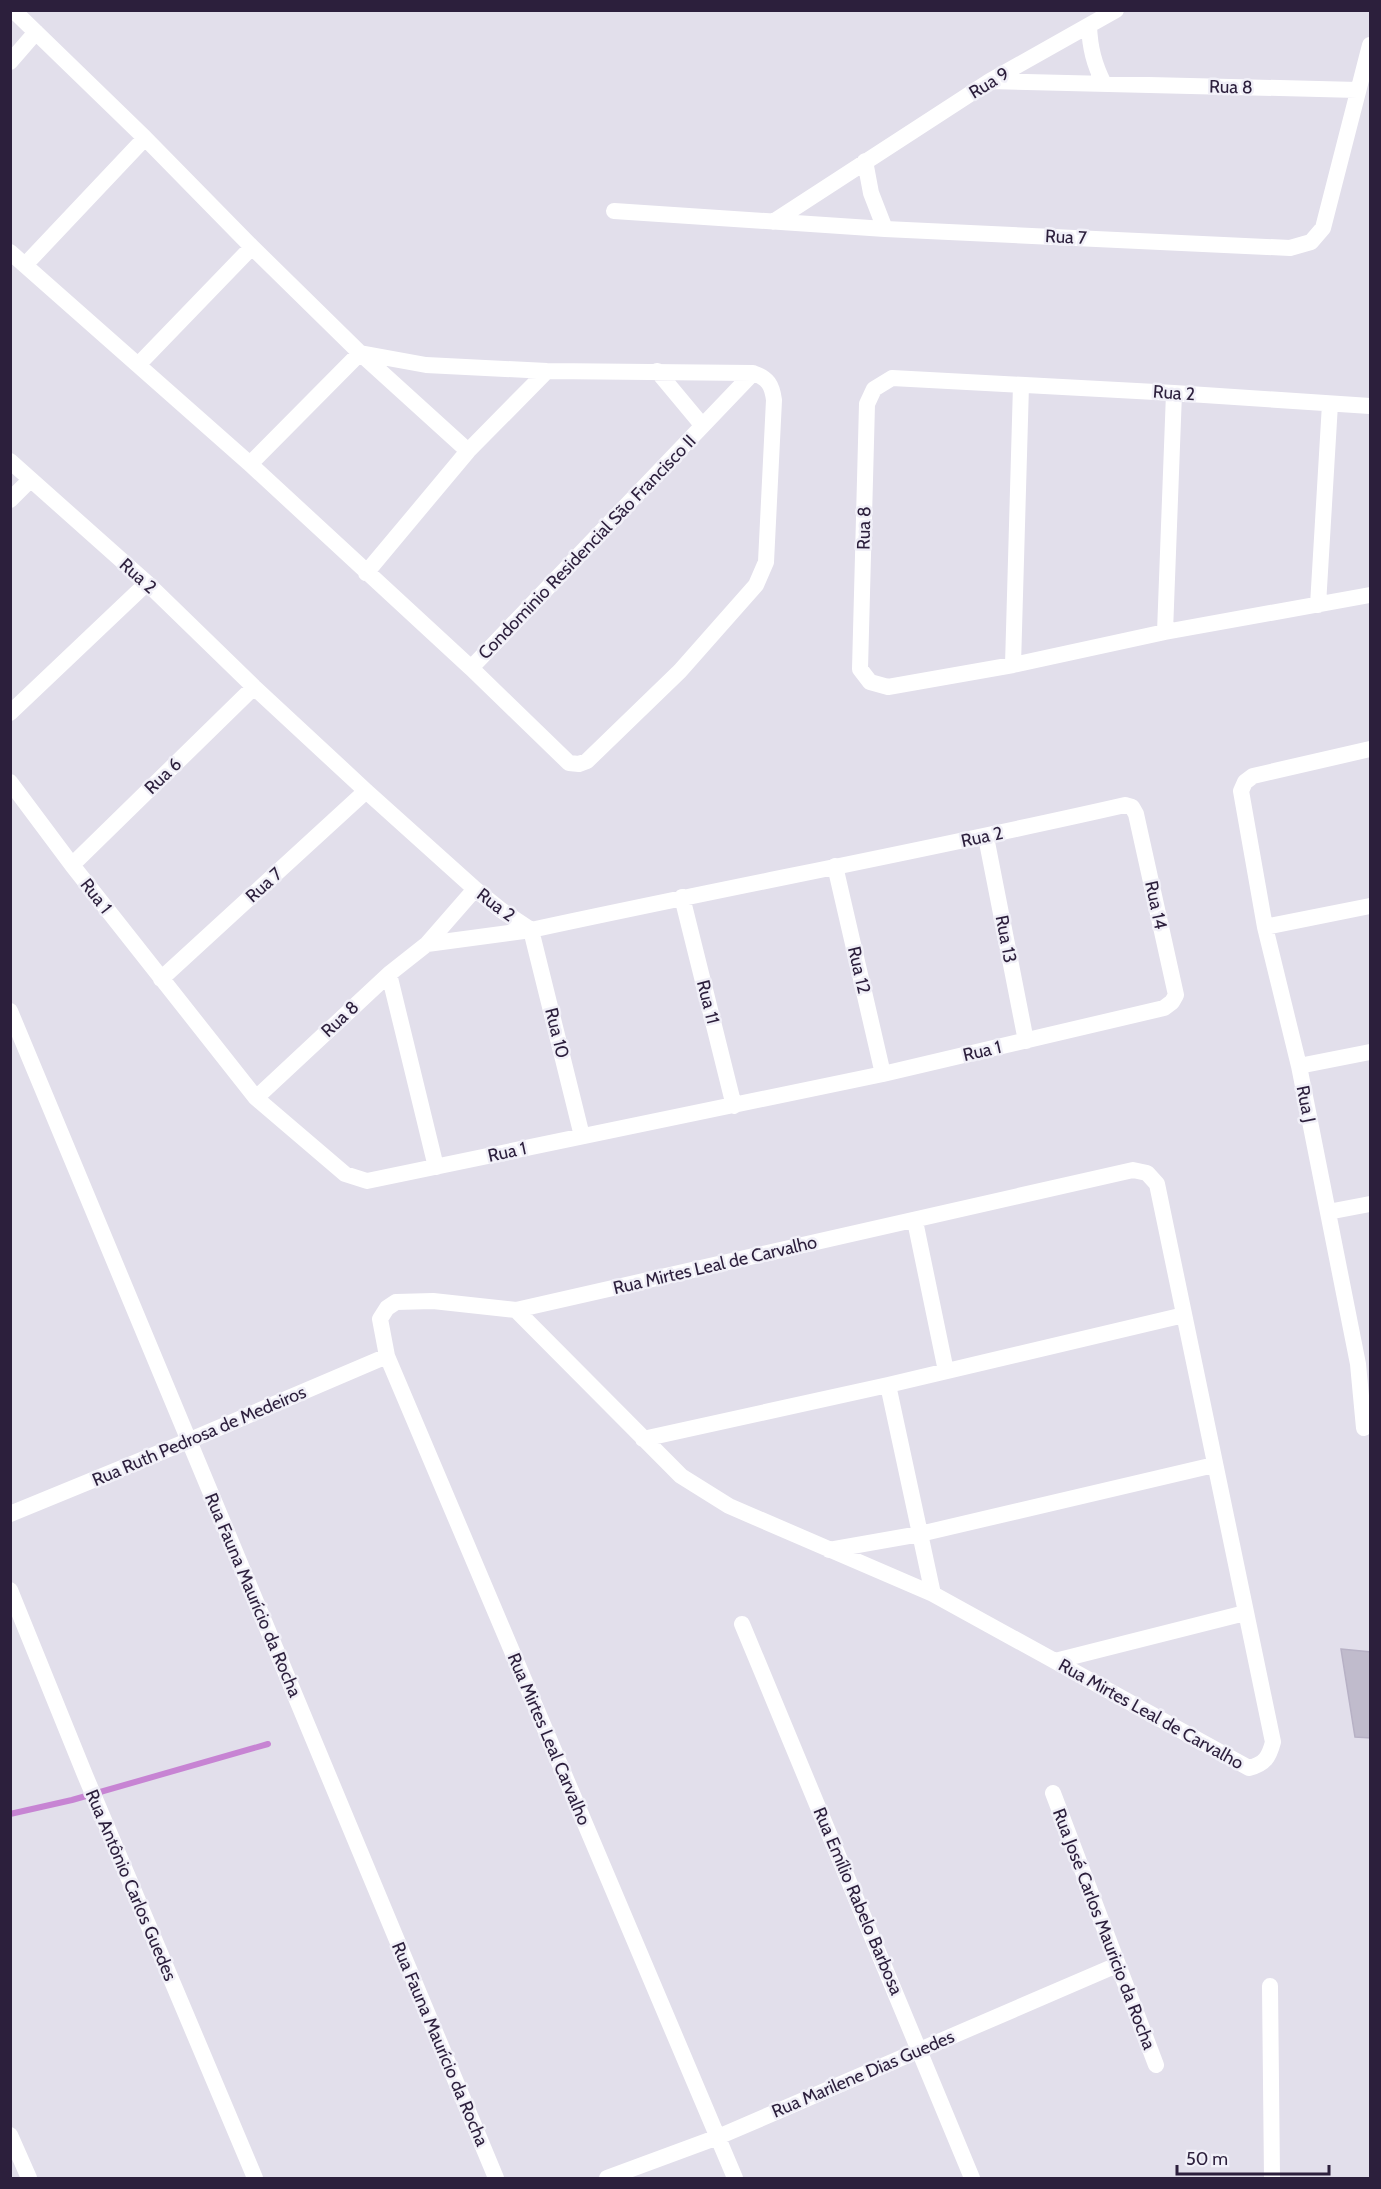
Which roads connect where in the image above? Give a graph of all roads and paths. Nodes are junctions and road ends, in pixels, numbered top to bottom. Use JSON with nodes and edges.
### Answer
{"nodes":[{"id":1,"x":13,"y":10,"type":"edge"},
{"id":2,"x":1116,"y":10,"type":"edge"},
{"id":3,"x":1089,"y":26,"type":"junction"},
{"id":4,"x":36,"y":32,"type":"junction"},
{"id":5,"x":1371,"y":45,"type":"edge"},
{"id":6,"x":10,"y":62,"type":"edge"},
{"id":7,"x":990,"y":81,"type":"junction"},
{"id":8,"x":1104,"y":84,"type":"junction"},
{"id":9,"x":1358,"y":90,"type":"junction"},
{"id":10,"x":145,"y":138,"type":"junction"},
{"id":11,"x":865,"y":161,"type":"junction"},
{"id":12,"x":614,"y":211,"type":"dead end"},
{"id":13,"x":773,"y":222,"type":"junction"},
{"id":14,"x":885,"y":229,"type":"junction"},
{"id":15,"x":252,"y":247,"type":"junction"},
{"id":16,"x":10,"y":252,"type":"edge"},
{"id":17,"x":25,"y":265,"type":"junction"},
{"id":18,"x":360,"y":353,"type":"junction"},
{"id":19,"x":138,"y":365,"type":"junction"},
{"id":20,"x":547,"y":371,"type":"junction"},
{"id":21,"x":657,"y":371,"type":"junction"},
{"id":22,"x":753,"y":373,"type":"junction"},
{"id":23,"x":1021,"y":385,"type":"junction"},
{"id":24,"x":874,"y":389,"type":"joint"},
{"id":25,"x":1174,"y":393,"type":"junction"},
{"id":26,"x":1330,"y":404,"type":"junction"},
{"id":27,"x":1371,"y":406,"type":"edge"},
{"id":28,"x":702,"y":425,"type":"junction"},
{"id":29,"x":468,"y":451,"type":"junction"},
{"id":30,"x":10,"y":461,"type":"edge"},
{"id":31,"x":250,"y":464,"type":"junction"},
{"id":32,"x":30,"y":480,"type":"junction"},
{"id":33,"x":10,"y":500,"type":"edge"},
{"id":34,"x":366,"y":573,"type":"junction"},
{"id":35,"x":147,"y":583,"type":"junction"},
{"id":36,"x":1371,"y":595,"type":"edge"},
{"id":37,"x":1318,"y":605,"type":"junction"},
{"id":38,"x":1165,"y":632,"type":"junction"},
{"id":39,"x":1013,"y":665,"type":"junction"},
{"id":40,"x":471,"y":668,"type":"junction"},
{"id":41,"x":254,"y":687,"type":"junction"},
{"id":42,"x":10,"y":713,"type":"edge"},
{"id":43,"x":1371,"y":749,"type":"edge"},
{"id":44,"x":10,"y":782,"type":"edge"},
{"id":45,"x":366,"y":791,"type":"junction"},
{"id":46,"x":1132,"y":807,"type":"joint"},
{"id":47,"x":986,"y":837,"type":"junction"},
{"id":48,"x":72,"y":865,"type":"junction"},
{"id":49,"x":835,"y":866,"type":"junction"},
{"id":50,"x":475,"y":889,"type":"junction"},
{"id":51,"x":682,"y":897,"type":"junction"},
{"id":52,"x":1371,"y":906,"type":"edge"},
{"id":53,"x":1265,"y":927,"type":"junction"},
{"id":54,"x":531,"y":930,"type":"junction"},
{"id":55,"x":427,"y":944,"type":"junction"},
{"id":56,"x":389,"y":974,"type":"junction"},
{"id":57,"x":161,"y":979,"type":"junction"},
{"id":58,"x":1172,"y":1002,"type":"joint"},
{"id":59,"x":10,"y":1011,"type":"edge"},
{"id":60,"x":1026,"y":1041,"type":"junction"},
{"id":61,"x":1371,"y":1052,"type":"edge"},
{"id":62,"x":1299,"y":1066,"type":"junction"},
{"id":63,"x":883,"y":1074,"type":"junction"},
{"id":64,"x":256,"y":1098,"type":"junction"},
{"id":65,"x":734,"y":1106,"type":"junction"},
{"id":66,"x":582,"y":1136,"type":"junction"},
{"id":67,"x":436,"y":1167,"type":"junction"},
{"id":68,"x":1371,"y":1204,"type":"edge"},
{"id":69,"x":1328,"y":1212,"type":"junction"},
{"id":70,"x":915,"y":1221,"type":"junction"},
{"id":71,"x":396,"y":1302,"type":"joint"},
{"id":72,"x":516,"y":1310,"type":"junction"},
{"id":73,"x":1184,"y":1315,"type":"junction"},
{"id":74,"x":387,"y":1356,"type":"junction"},
{"id":75,"x":1364,"y":1363,"type":"edge"},
{"id":76,"x":946,"y":1371,"type":"junction"},
{"id":77,"x":888,"y":1385,"type":"junction"},
{"id":78,"x":1364,"y":1428,"type":"dead end"},
{"id":79,"x":643,"y":1438,"type":"junction"},
{"id":80,"x":188,"y":1441,"type":"junction"},
{"id":81,"x":1214,"y":1465,"type":"junction"},
{"id":82,"x":10,"y":1514,"type":"edge"},
{"id":83,"x":920,"y":1534,"type":"junction"},
{"id":84,"x":828,"y":1550,"type":"junction"},
{"id":85,"x":10,"y":1590,"type":"edge"},
{"id":86,"x":933,"y":1594,"type":"junction"},
{"id":87,"x":1245,"y":1613,"type":"junction"},
{"id":88,"x":742,"y":1624,"type":"dead end"},
{"id":89,"x":1055,"y":1661,"type":"junction"},
{"id":90,"x":1053,"y":1793,"type":"dead end"},
{"id":91,"x":1117,"y":1965,"type":"junction"},
{"id":92,"x":1270,"y":1986,"type":"dead end"},
{"id":93,"x":920,"y":2049,"type":"junction"},
{"id":94,"x":1156,"y":2065,"type":"dead end"},
{"id":95,"x":10,"y":2135,"type":"edge"},
{"id":96,"x":718,"y":2137,"type":"junction"},
{"id":97,"x":28,"y":2178,"type":"edge"},
{"id":98,"x":255,"y":2178,"type":"edge"},
{"id":99,"x":496,"y":2178,"type":"edge"},
{"id":100,"x":607,"y":2178,"type":"edge"},
{"id":101,"x":735,"y":2178,"type":"edge"},
{"id":102,"x":972,"y":2178,"type":"edge"},
{"id":103,"x":1272,"y":2178,"type":"edge"}],
"edges":[{"from":1,"to":4,"type":"street"},
{"from":2,"to":3,"type":"street","name":"Rua 9"},
{"from":3,"to":7,"type":"street","name":"Rua 9"},
{"from":3,"to":8,"type":"street"},
{"from":4,"to":6,"type":"street"},
{"from":4,"to":10,"type":"street"},
{"from":5,"to":9,"type":"street","name":"Rua 7"},
{"from":7,"to":8,"type":"street","name":"Rua 8"},
{"from":7,"to":11,"type":"street","name":"Rua 9"},
{"from":8,"to":9,"type":"street","name":"Rua 8"},
{"from":9,"to":14,"type":"street","name":"Rua 7"},
{"from":10,"to":15,"type":"street"},
{"from":10,"to":17,"type":"street"},
{"from":11,"to":13,"type":"street","name":"Rua 9"},
{"from":11,"to":14,"type":"street"},
{"from":12,"to":13,"type":"street","name":"Rua 7"},
{"from":13,"to":14,"type":"street","name":"Rua 7"},
{"from":15,"to":18,"type":"street"},
{"from":15,"to":19,"type":"street"},
{"from":16,"to":17,"type":"street","name":"Condominio Residencial São Francisco II"},
{"from":17,"to":19,"type":"street","name":"Condominio Residencial São Francisco II"},
{"from":18,"to":20,"type":"street"},
{"from":18,"to":29,"type":"street"},
{"from":18,"to":31,"type":"street"},
{"from":19,"to":31,"type":"street","name":"Condominio Residencial São Francisco II"},
{"from":20,"to":21,"type":"street"},
{"from":20,"to":29,"type":"street"},
{"from":21,"to":22,"type":"street"},
{"from":21,"to":28,"type":"street","name":"Condominio Residencial São Francisco II"},
{"from":22,"to":28,"type":"street","name":"Condominio Residencial São Francisco II"},
{"from":22,"to":40,"type":"street","name":"Condominio Residencial São Francisco II"},
{"from":23,"to":24,"type":"street","name":"Rua 2"},
{"from":23,"to":25,"type":"street","name":"Rua 2"},
{"from":23,"to":39,"type":"street"},
{"from":24,"to":39,"type":"street","name":"Rua 8"},
{"from":25,"to":26,"type":"street","name":"Rua 2"},
{"from":25,"to":38,"type":"street"},
{"from":26,"to":27,"type":"street","name":"Rua 2"},
{"from":26,"to":37,"type":"street"},
{"from":28,"to":40,"type":"street","name":"Condominio Residencial São Francisco II"},
{"from":29,"to":34,"type":"street"},
{"from":30,"to":32,"type":"street","name":"Rua 2"},
{"from":31,"to":34,"type":"street","name":"Condominio Residencial São Francisco II"},
{"from":32,"to":33,"type":"street"},
{"from":32,"to":35,"type":"street","name":"Rua 2"},
{"from":34,"to":40,"type":"street","name":"Condominio Residencial São Francisco II"},
{"from":35,"to":41,"type":"street","name":"Rua 2"},
{"from":35,"to":42,"type":"street"},
{"from":36,"to":37,"type":"street"},
{"from":37,"to":38,"type":"street"},
{"from":38,"to":39,"type":"street"},
{"from":41,"to":45,"type":"street","name":"Rua 2"},
{"from":41,"to":48,"type":"street","name":"Rua 6"},
{"from":43,"to":53,"type":"street","name":"Rua J"},
{"from":44,"to":48,"type":"street","name":"Rua 1"},
{"from":45,"to":50,"type":"street","name":"Rua 2"},
{"from":45,"to":57,"type":"street","name":"Rua 7"},
{"from":46,"to":47,"type":"street","name":"Rua 2"},
{"from":46,"to":58,"type":"street","name":"Rua 14"},
{"from":47,"to":49,"type":"street","name":"Rua 2"},
{"from":47,"to":60,"type":"street","name":"Rua 13"},
{"from":48,"to":57,"type":"street","name":"Rua 1"},
{"from":49,"to":51,"type":"street","name":"Rua 2"},
{"from":49,"to":63,"type":"street","name":"Rua 12"},
{"from":50,"to":54,"type":"street","name":"Rua 2"},
{"from":50,"to":55,"type":"street","name":"Rua 8"},
{"from":51,"to":54,"type":"street","name":"Rua 2"},
{"from":51,"to":65,"type":"street","name":"Rua 11"},
{"from":52,"to":53,"type":"street"},
{"from":53,"to":62,"type":"street","name":"Rua J"},
{"from":54,"to":55,"type":"street"},
{"from":54,"to":66,"type":"street","name":"Rua 10"},
{"from":55,"to":56,"type":"street","name":"Rua 8"},
{"from":56,"to":64,"type":"street","name":"Rua 8"},
{"from":56,"to":67,"type":"street"},
{"from":57,"to":64,"type":"street","name":"Rua 1"},
{"from":58,"to":60,"type":"street","name":"Rua 1"},
{"from":59,"to":80,"type":"street","name":"Rua Fauna Maurício da Rocha"},
{"from":60,"to":63,"type":"street","name":"Rua 1"},
{"from":61,"to":62,"type":"street"},
{"from":62,"to":69,"type":"street","name":"Rua J"},
{"from":63,"to":65,"type":"street","name":"Rua 1"},
{"from":64,"to":67,"type":"street","name":"Rua 1"},
{"from":65,"to":66,"type":"street","name":"Rua 1"},
{"from":66,"to":67,"type":"street","name":"Rua 1"},
{"from":68,"to":69,"type":"street"},
{"from":69,"to":75,"type":"street","name":"Rua J"},
{"from":70,"to":72,"type":"street","name":"Rua Mirtes Leal de Carvalho"},
{"from":70,"to":73,"type":"street","name":"Rua Mirtes Leal de Carvalho"},
{"from":70,"to":76,"type":"street"},
{"from":71,"to":72,"type":"street","name":"Rua Mirtes Leal de Carvalho"},
{"from":71,"to":74,"type":"street","name":"Rua Mirtes Leal Carvalho"},
{"from":72,"to":79,"type":"street","name":"Rua Mirtes Leal de Carvalho"},
{"from":73,"to":76,"type":"street"},
{"from":73,"to":81,"type":"street","name":"Rua Mirtes Leal de Carvalho"},
{"from":74,"to":80,"type":"street","name":"Rua Ruth Pedrosa de Medeiros"},
{"from":74,"to":96,"type":"street","name":"Rua Mirtes Leal Carvalho"},
{"from":75,"to":78,"type":"street","name":"Rua J"},
{"from":76,"to":77,"type":"street"},
{"from":77,"to":79,"type":"street"},
{"from":77,"to":83,"type":"street"},
{"from":79,"to":84,"type":"street","name":"Rua Mirtes Leal de Carvalho"},
{"from":80,"to":82,"type":"street","name":"Rua Ruth Pedrosa de Medeiros"},
{"from":80,"to":99,"type":"street","name":"Rua Fauna Maurício da Rocha"},
{"from":81,"to":83,"type":"street"},
{"from":81,"to":87,"type":"street","name":"Rua Mirtes Leal de Carvalho"},
{"from":83,"to":84,"type":"street"},
{"from":83,"to":86,"type":"street"},
{"from":84,"to":86,"type":"street","name":"Rua Mirtes Leal de Carvalho"},
{"from":85,"to":98,"type":"street","name":"Rua Antônio Carlos Guedes"},
{"from":86,"to":89,"type":"street","name":"Rua Mirtes Leal de Carvalho"},
{"from":87,"to":89,"type":"street"},
{"from":87,"to":89,"type":"street","name":"Rua Mirtes Leal de Carvalho"},
{"from":88,"to":93,"type":"street","name":"Rua Emílio Rabelo Barbosa"},
{"from":90,"to":91,"type":"street","name":"Rua José Carlos Mauricio da Rocha"},
{"from":91,"to":93,"type":"street","name":"Rua Marilene Dias Guedes"},
{"from":91,"to":94,"type":"street","name":"Rua José Carlos Mauricio da Rocha"},
{"from":92,"to":103,"type":"street"},
{"from":93,"to":96,"type":"street","name":"Rua Marilene Dias Guedes"},
{"from":93,"to":102,"type":"street","name":"Rua Emílio Rabelo Barbosa"},
{"from":95,"to":97,"type":"street"},
{"from":96,"to":100,"type":"street","name":"Rua Marilene Dias Guedes"},
{"from":96,"to":101,"type":"street","name":"Rua Mirtes Leal Carvalho"}]}
